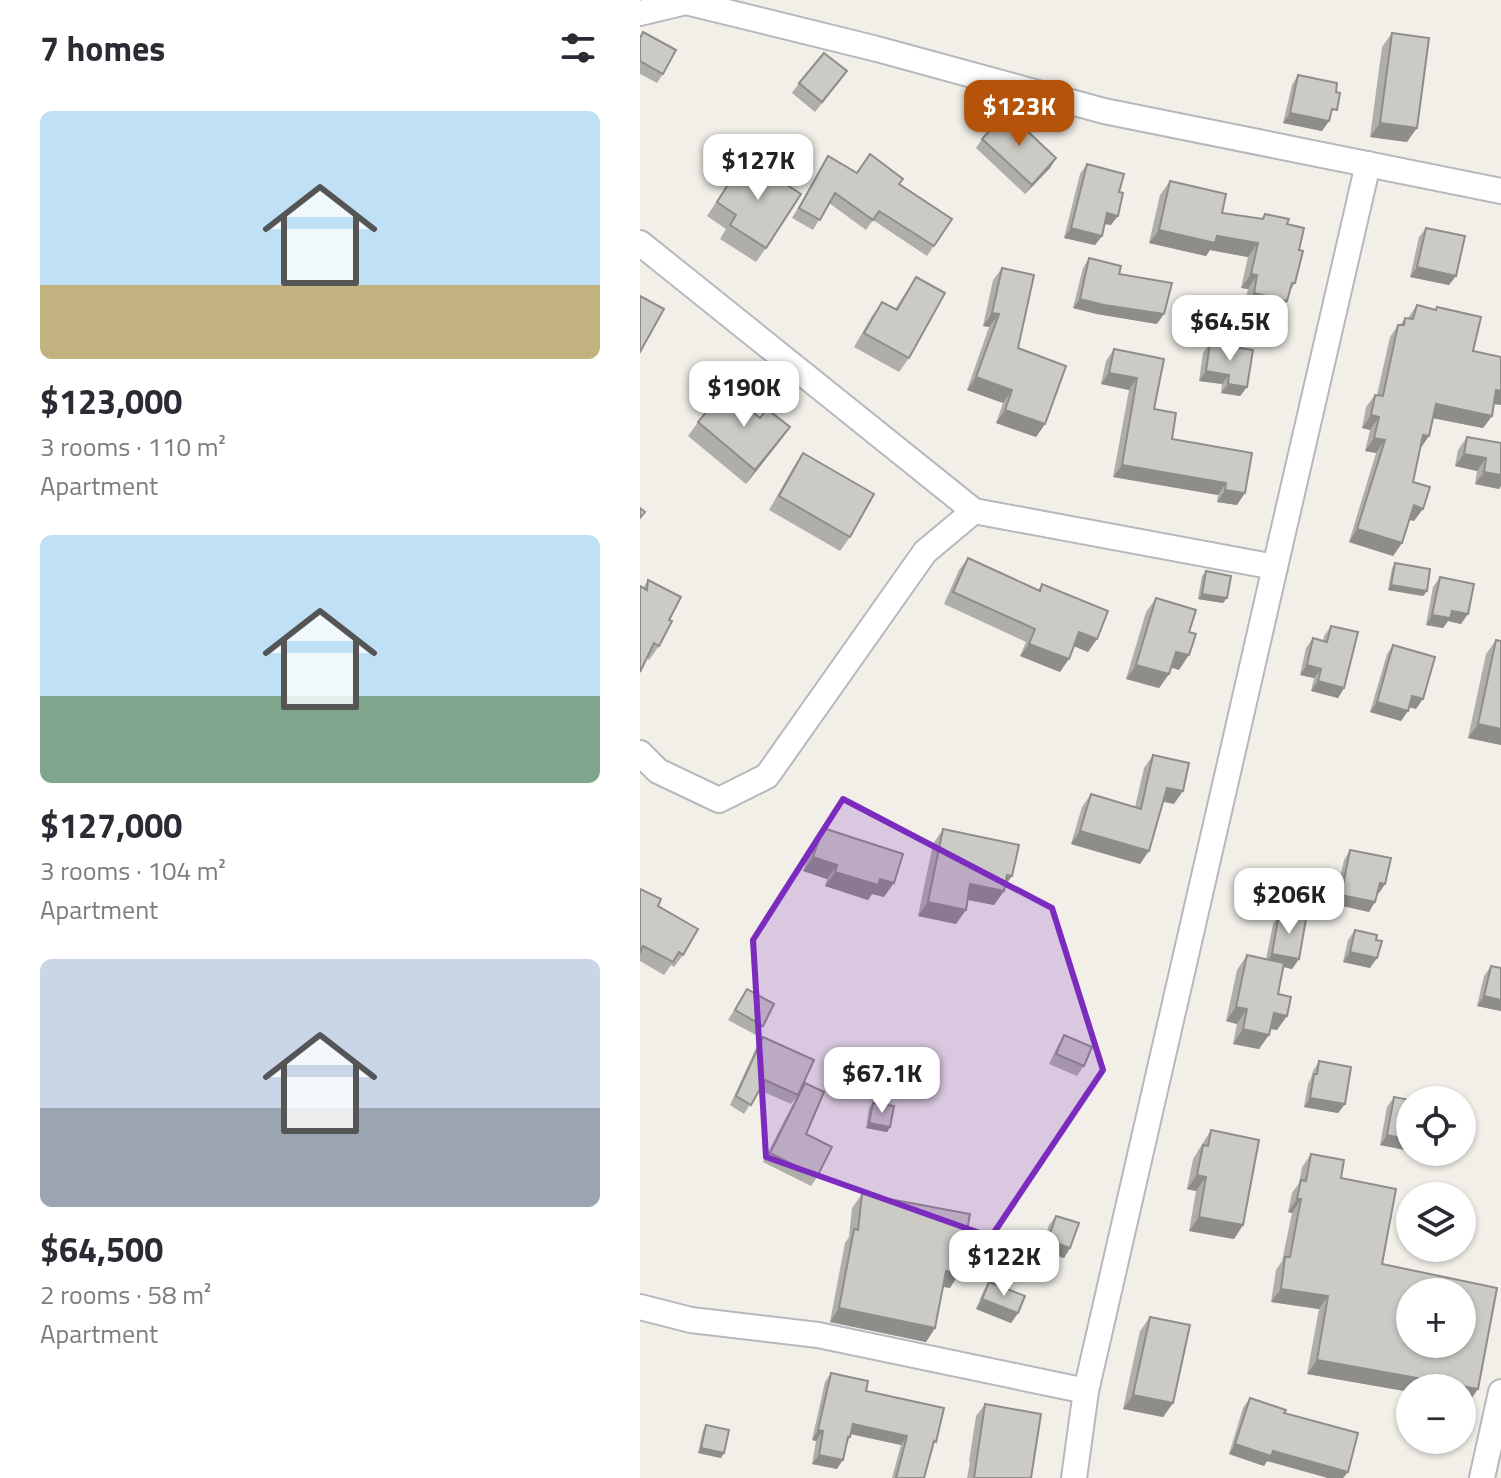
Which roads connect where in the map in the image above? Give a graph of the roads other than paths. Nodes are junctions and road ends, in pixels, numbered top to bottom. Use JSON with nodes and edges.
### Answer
{"nodes":[{"id":1,"x":640,"y":13,"type":"edge"},
{"id":2,"x":1368,"y":164,"type":"junction"},
{"id":3,"x":1501,"y":191,"type":"edge"},
{"id":4,"x":640,"y":243,"type":"edge"},
{"id":5,"x":974,"y":511,"type":"junction"},
{"id":6,"x":1275,"y":567,"type":"junction"},
{"id":7,"x":640,"y":753,"type":"edge"},
{"id":8,"x":640,"y":1307,"type":"edge"},
{"id":9,"x":1086,"y":1391,"type":"junction"},
{"id":10,"x":1501,"y":1392,"type":"edge"},
{"id":11,"x":1074,"y":1478,"type":"edge"},
{"id":12,"x":1482,"y":1478,"type":"edge"}],
"edges":[{"from":1,"to":2,"type":"street"},
{"from":2,"to":3,"type":"street"},
{"from":2,"to":6,"type":"street"},
{"from":4,"to":5,"type":"street"},
{"from":5,"to":6,"type":"street"},
{"from":5,"to":7,"type":"street"},
{"from":6,"to":9,"type":"street"},
{"from":8,"to":9,"type":"street"},
{"from":9,"to":11,"type":"street"},
{"from":10,"to":12,"type":"street"}]}
